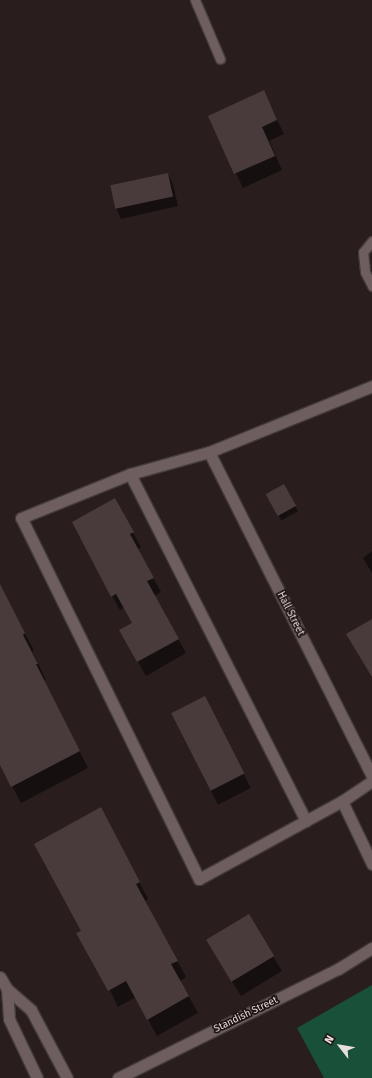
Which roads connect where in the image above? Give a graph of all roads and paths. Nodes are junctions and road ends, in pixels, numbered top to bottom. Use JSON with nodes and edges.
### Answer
{"nodes":[{"id":1,"x":195,"y":0,"type":"edge"},
{"id":2,"x":220,"y":59,"type":"dead end"},
{"id":3,"x":372,"y":241,"type":"edge"},
{"id":4,"x":372,"y":286,"type":"edge"},
{"id":5,"x":372,"y":386,"type":"edge"},
{"id":6,"x":208,"y":452,"type":"junction"},
{"id":7,"x":130,"y":474,"type":"junction"},
{"id":8,"x":372,"y":776,"type":"edge"},
{"id":9,"x":372,"y":781,"type":"edge"},
{"id":10,"x":342,"y":801,"type":"junction"},
{"id":11,"x":306,"y":821,"type":"junction"},
{"id":12,"x":372,"y":864,"type":"edge"},
{"id":13,"x":372,"y":948,"type":"edge"},
{"id":14,"x":0,"y":977,"type":"edge"},
{"id":15,"x":7,"y":989,"type":"junction"},
{"id":16,"x":37,"y":1078,"type":"edge"},
{"id":17,"x":67,"y":1078,"type":"edge"},
{"id":18,"x":118,"y":1078,"type":"edge"}],
"edges":[{"from":1,"to":2,"type":"lane"},
{"from":3,"to":4,"type":"lane"},
{"from":5,"to":6,"type":"street"},
{"from":6,"to":7,"type":"street"},
{"from":6,"to":8,"type":"street","name":"Hall Street"},
{"from":7,"to":11,"type":"street"},
{"from":7,"to":11,"type":"street"},
{"from":9,"to":10,"type":"street"},
{"from":10,"to":11,"type":"street"},
{"from":10,"to":12,"type":"street"},
{"from":13,"to":18,"type":"street","name":"Standish Street"},
{"from":14,"to":15,"type":"street"},
{"from":15,"to":16,"type":"street"},
{"from":15,"to":17,"type":"street"}]}
